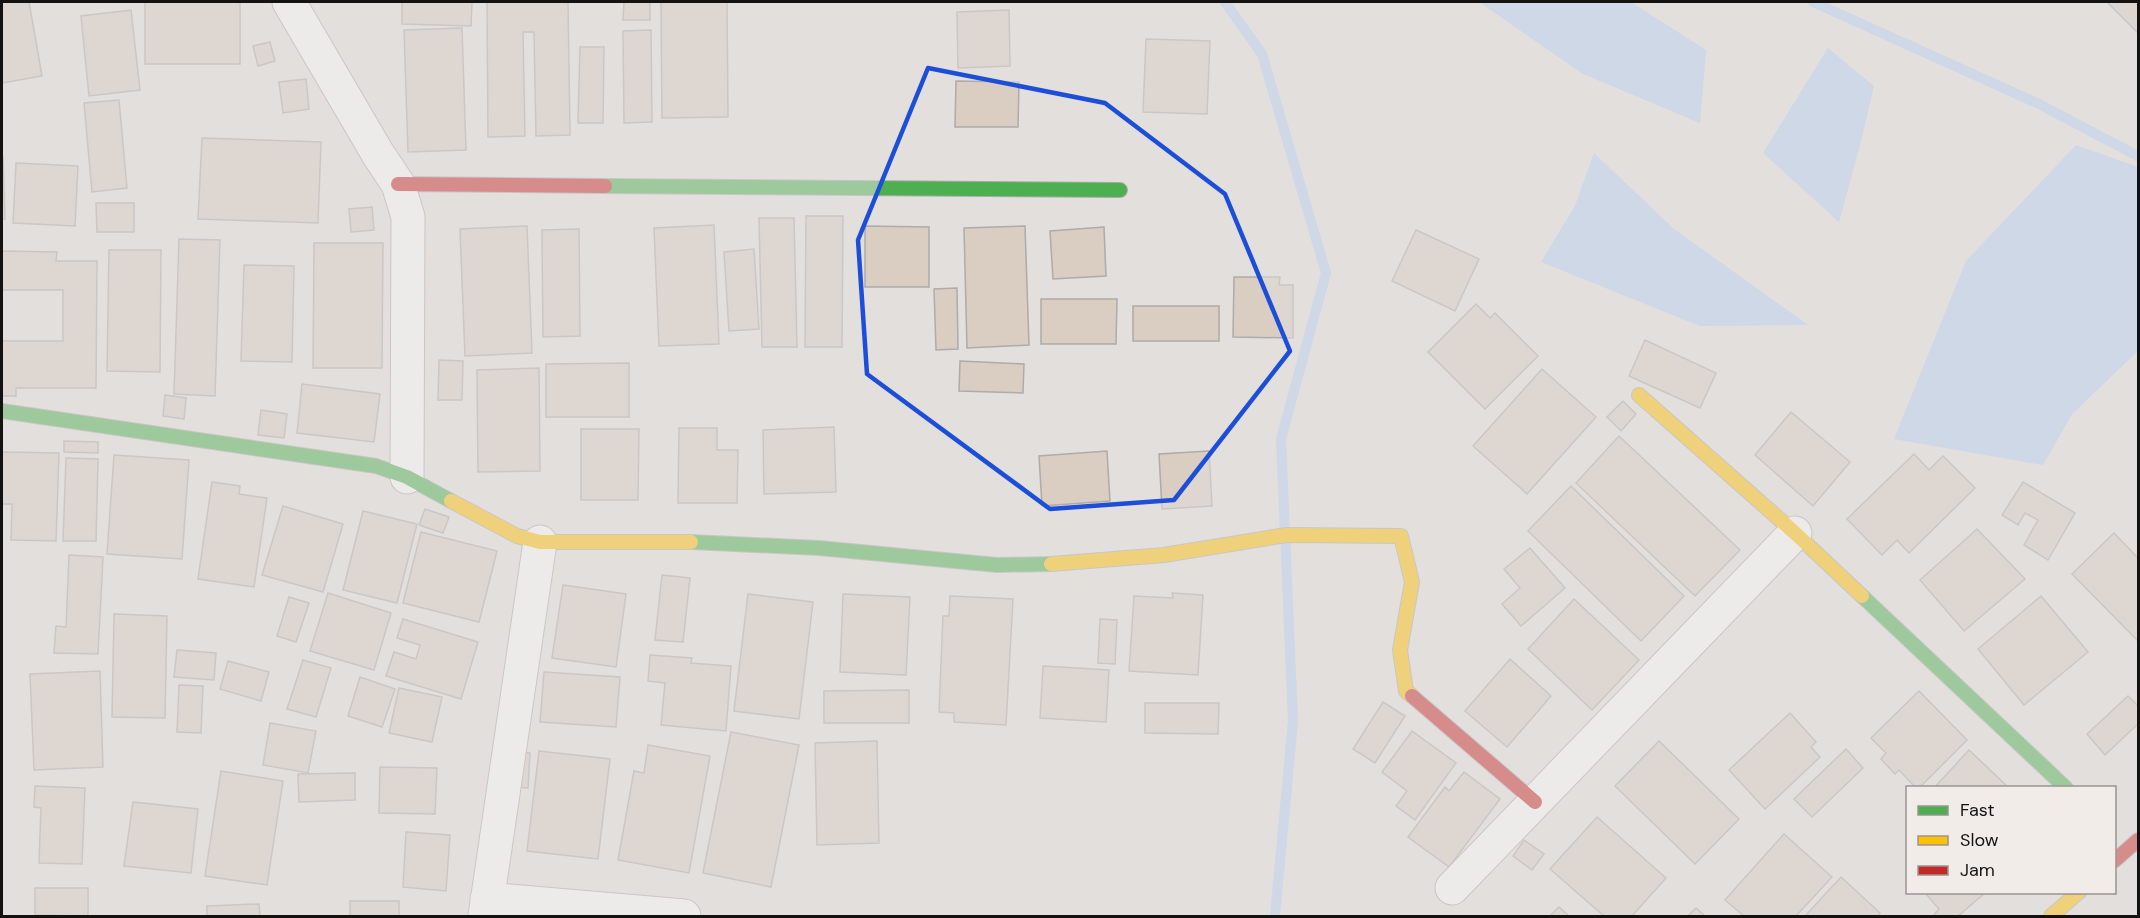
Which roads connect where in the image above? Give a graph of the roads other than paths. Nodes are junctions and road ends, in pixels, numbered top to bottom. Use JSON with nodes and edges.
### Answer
{"nodes":[{"id":1,"x":289,"y":2,"type":"edge"},
{"id":2,"x":398,"y":184,"type":"junction"},
{"id":3,"x":1120,"y":190,"type":"dead end"},
{"id":4,"x":1639,"y":395,"type":"dead end"},
{"id":5,"x":2,"y":411,"type":"edge"},
{"id":6,"x":407,"y":477,"type":"junction"},
{"id":7,"x":1795,"y":533,"type":"junction"},
{"id":8,"x":540,"y":542,"type":"junction"},
{"id":9,"x":2064,"y":786,"type":"edge"},
{"id":10,"x":1535,"y":802,"type":"junction"},
{"id":11,"x":1452,"y":888,"type":"dead end"},
{"id":12,"x":2077,"y":894,"type":"edge"},
{"id":13,"x":486,"y":908,"type":"edge"},
{"id":14,"x":684,"y":916,"type":"edge"},
{"id":15,"x":2051,"y":916,"type":"edge"}],
"edges":[{"from":1,"to":2,"type":"street"},
{"from":2,"to":3,"type":"street"},
{"from":2,"to":6,"type":"street"},
{"from":4,"to":7,"type":"street"},
{"from":5,"to":6,"type":"street"},
{"from":6,"to":8,"type":"street"},
{"from":7,"to":9,"type":"street"},
{"from":7,"to":10,"type":"street"},
{"from":8,"to":10,"type":"street"},
{"from":8,"to":13,"type":"street"},
{"from":10,"to":11,"type":"street"},
{"from":12,"to":15,"type":"street"},
{"from":13,"to":14,"type":"street"}]}
